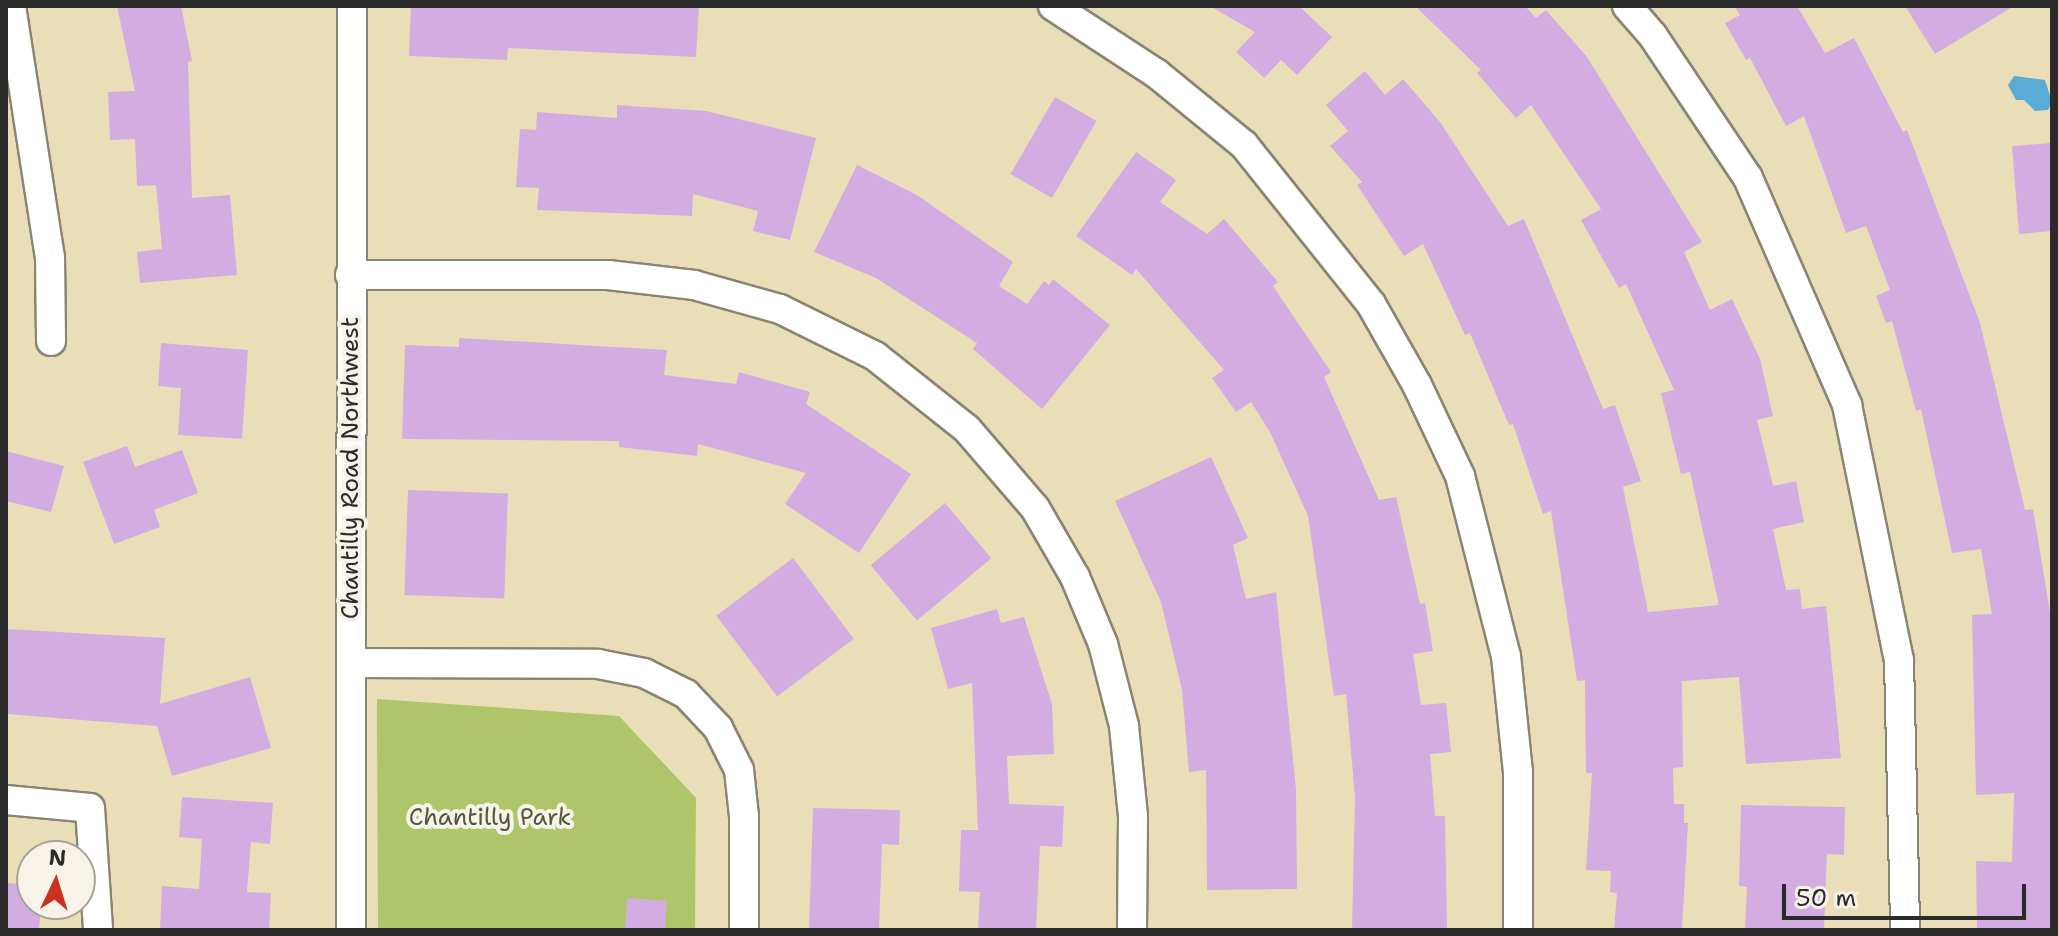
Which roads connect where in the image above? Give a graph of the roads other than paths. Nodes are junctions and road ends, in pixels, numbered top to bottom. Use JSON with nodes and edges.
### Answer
{"nodes":[{"id":1,"x":11,"y":6,"type":"edge"},
{"id":2,"x":352,"y":6,"type":"edge"},
{"id":3,"x":1053,"y":6,"type":"edge"},
{"id":4,"x":1627,"y":6,"type":"edge"},
{"id":5,"x":350,"y":275,"type":"junction"},
{"id":6,"x":51,"y":341,"type":"dead end"},
{"id":7,"x":353,"y":663,"type":"junction"},
{"id":8,"x":6,"y":800,"type":"edge"},
{"id":9,"x":98,"y":930,"type":"edge"},
{"id":10,"x":351,"y":930,"type":"edge"},
{"id":11,"x":744,"y":930,"type":"edge"},
{"id":12,"x":1132,"y":930,"type":"edge"},
{"id":13,"x":1518,"y":930,"type":"edge"},
{"id":14,"x":1905,"y":930,"type":"edge"}],
"edges":[{"from":1,"to":6,"type":"street"},
{"from":2,"to":5,"type":"street","name":"Chantilly Road Northwest"},
{"from":3,"to":13,"type":"street"},
{"from":4,"to":14,"type":"street"},
{"from":5,"to":7,"type":"street","name":"Chantilly Road Northwest"},
{"from":5,"to":12,"type":"street"},
{"from":7,"to":10,"type":"street","name":"Chantilly Road Northwest"},
{"from":7,"to":11,"type":"street"},
{"from":8,"to":9,"type":"street"}]}
